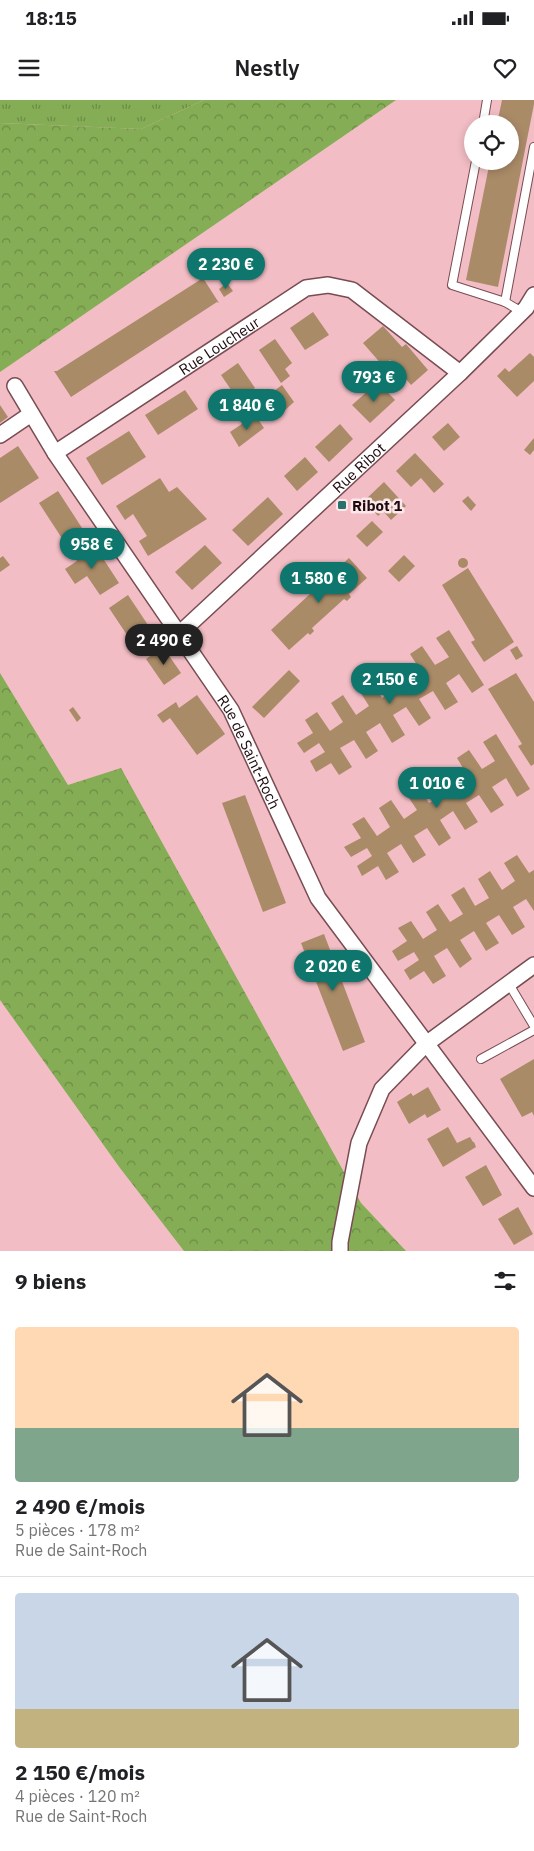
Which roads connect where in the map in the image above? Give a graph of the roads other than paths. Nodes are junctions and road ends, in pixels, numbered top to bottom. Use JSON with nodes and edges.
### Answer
{"nodes":[{"id":1,"x":487,"y":100,"type":"edge"},
{"id":2,"x":484,"y":115,"type":"edge"},
{"id":3,"x":534,"y":147,"type":"edge"},
{"id":4,"x":474,"y":170,"type":"edge"},
{"id":5,"x":534,"y":295,"type":"edge"},
{"id":6,"x":505,"y":302,"type":"junction"},
{"id":7,"x":522,"y":312,"type":"junction"},
{"id":8,"x":460,"y":373,"type":"junction"},
{"id":9,"x":15,"y":386,"type":"dead end"},
{"id":10,"x":31,"y":414,"type":"junction"},
{"id":11,"x":0,"y":436,"type":"edge"},
{"id":12,"x":55,"y":453,"type":"junction"},
{"id":13,"x":179,"y":634,"type":"junction"},
{"id":14,"x":534,"y":965,"type":"edge"},
{"id":15,"x":509,"y":984,"type":"junction"},
{"id":16,"x":534,"y":1026,"type":"edge"},
{"id":17,"x":534,"y":1030,"type":"edge"},
{"id":18,"x":426,"y":1044,"type":"junction"},
{"id":19,"x":481,"y":1059,"type":"dead end"},
{"id":20,"x":534,"y":1188,"type":"edge"},
{"id":21,"x":340,"y":1251,"type":"edge"}],
"edges":[{"from":1,"to":2,"type":"lane"},
{"from":3,"to":6,"type":"lane"},
{"from":4,"to":6,"type":"lane"},
{"from":5,"to":7,"type":"street","name":"Rue Ribot"},
{"from":6,"to":7,"type":"lane"},
{"from":7,"to":8,"type":"street","name":"Rue Ribot"},
{"from":8,"to":12,"type":"street","name":"Rue Loucheur"},
{"from":8,"to":13,"type":"street","name":"Rue Ribot"},
{"from":9,"to":10,"type":"street","name":"Rue de Saint-Roch"},
{"from":10,"to":11,"type":"street"},
{"from":10,"to":12,"type":"street","name":"Rue de Saint-Roch"},
{"from":12,"to":13,"type":"street","name":"Rue de Saint-Roch"},
{"from":13,"to":18,"type":"street","name":"Rue de Saint-Roch"},
{"from":14,"to":15,"type":"street"},
{"from":15,"to":16,"type":"lane"},
{"from":15,"to":18,"type":"street"},
{"from":17,"to":19,"type":"lane"},
{"from":18,"to":20,"type":"street","name":"Rue de Saint-Roch"},
{"from":18,"to":21,"type":"street"}]}
